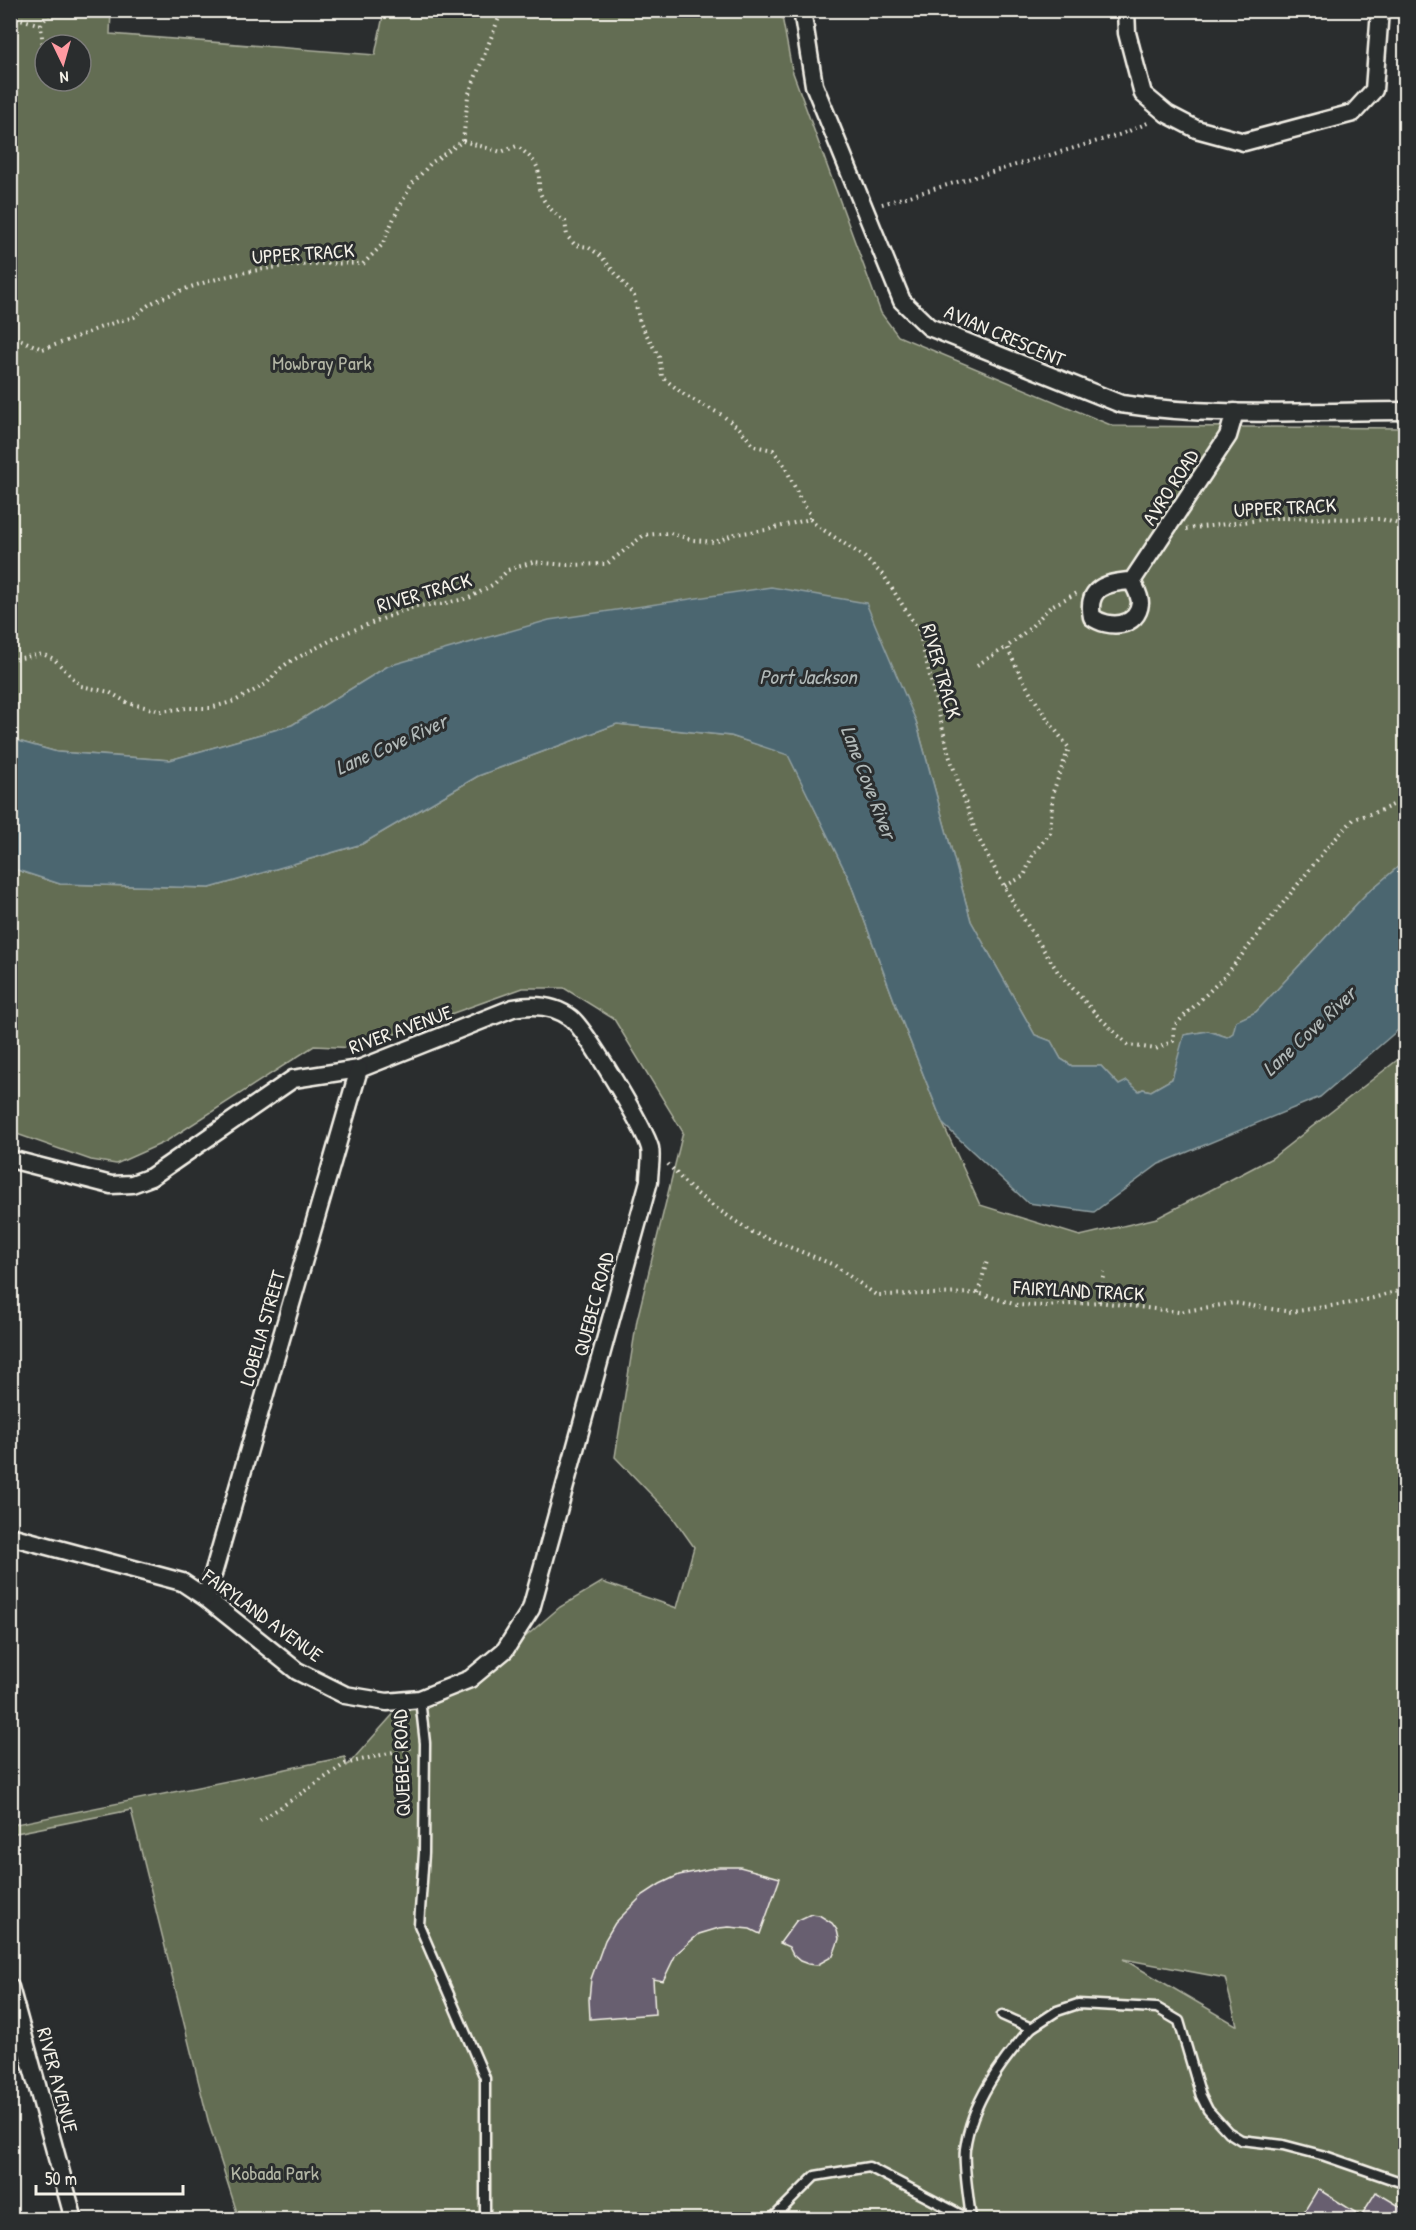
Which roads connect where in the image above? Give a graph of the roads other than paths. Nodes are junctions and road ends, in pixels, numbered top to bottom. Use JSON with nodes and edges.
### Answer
{"nodes":[{"id":1,"x":802,"y":10,"type":"edge"},
{"id":2,"x":1126,"y":10,"type":"edge"},
{"id":3,"x":1380,"y":10,"type":"edge"},
{"id":4,"x":1406,"y":411,"type":"edge"},
{"id":5,"x":1235,"y":412,"type":"junction"},
{"id":6,"x":1132,"y":581,"type":"junction"},
{"id":7,"x":359,"y":1069,"type":"junction"},
{"id":8,"x":650,"y":1149,"type":"joint"},
{"id":9,"x":10,"y":1159,"type":"edge"},
{"id":10,"x":10,"y":1536,"type":"edge"},
{"id":11,"x":206,"y":1599,"type":"junction"},
{"id":12,"x":420,"y":1699,"type":"junction"},
{"id":13,"x":10,"y":1987,"type":"edge"},
{"id":14,"x":1002,"y":2015,"type":"dead end"},
{"id":15,"x":1031,"y":2028,"type":"junction"},
{"id":16,"x":1406,"y":2184,"type":"edge"},
{"id":17,"x":971,"y":2219,"type":"edge"},
{"id":18,"x":74,"y":2220,"type":"edge"},
{"id":19,"x":485,"y":2220,"type":"edge"},
{"id":20,"x":771,"y":2220,"type":"edge"}],
"edges":[{"from":1,"to":5,"type":"street","name":"AVIAN CRESCENT"},
{"from":2,"to":3,"type":"street"},
{"from":4,"to":5,"type":"street","name":"AVIAN CRESCENT"},
{"from":5,"to":6,"type":"street","name":"AVRO ROAD"},
{"from":6,"to":6,"type":"street"},
{"from":7,"to":8,"type":"street","name":"RIVER AVENUE"},
{"from":7,"to":9,"type":"street","name":"RIVER AVENUE"},
{"from":7,"to":11,"type":"street","name":"LOBELIA STREET"},
{"from":8,"to":12,"type":"street","name":"QUEBEC ROAD"},
{"from":10,"to":11,"type":"street","name":"FAIRYLAND AVENUE"},
{"from":11,"to":12,"type":"street","name":"FAIRYLAND AVENUE"},
{"from":12,"to":19,"type":"lane","name":"QUEBEC ROAD"},
{"from":13,"to":18,"type":"street","name":"RIVER AVENUE"},
{"from":14,"to":15,"type":"lane"},
{"from":15,"to":16,"type":"lane"},
{"from":15,"to":17,"type":"lane"},
{"from":17,"to":20,"type":"lane"}]}
